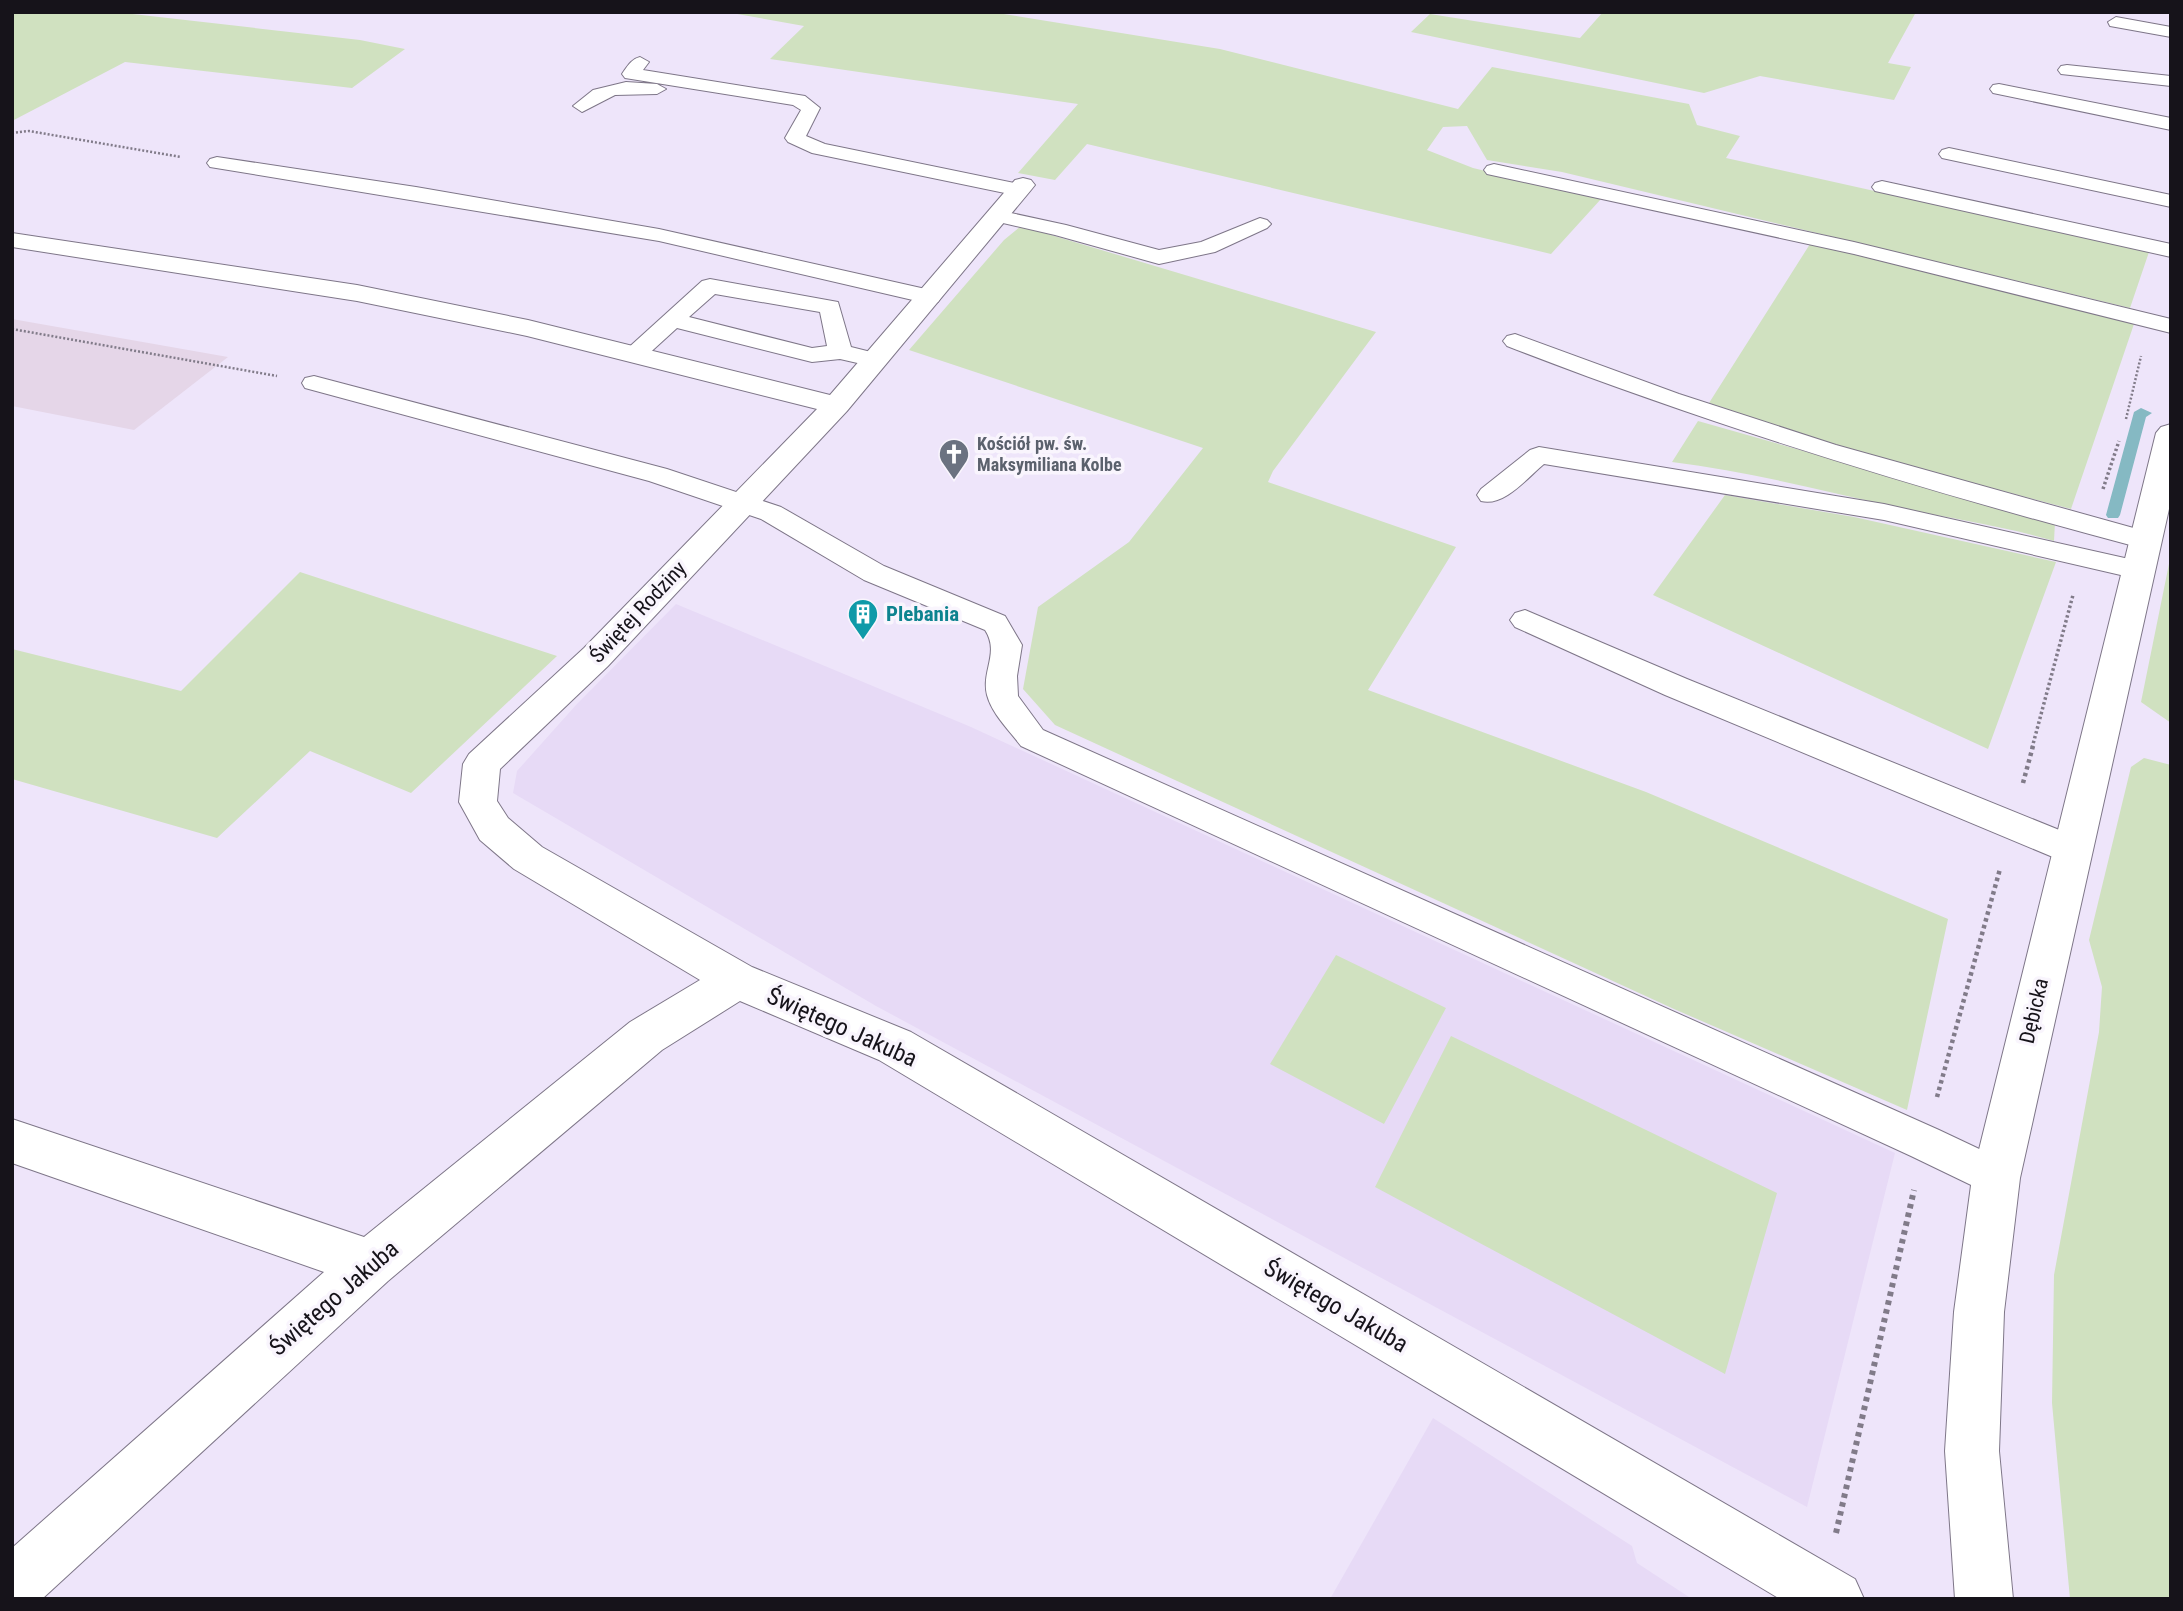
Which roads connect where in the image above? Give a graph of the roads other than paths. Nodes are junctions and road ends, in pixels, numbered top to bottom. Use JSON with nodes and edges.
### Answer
{"nodes":[{"id":1,"x":2116,"y":22,"type":"dead end"},
{"id":2,"x":2171,"y":32,"type":"edge"},
{"id":3,"x":640,"y":62,"type":"dead end"},
{"id":4,"x":2067,"y":70,"type":"dead end"},
{"id":5,"x":2171,"y":81,"type":"edge"},
{"id":6,"x":1999,"y":89,"type":"dead end"},
{"id":7,"x":582,"y":107,"type":"dead end"},
{"id":8,"x":807,"y":116,"type":"junction"},
{"id":9,"x":2171,"y":124,"type":"edge"},
{"id":10,"x":1949,"y":154,"type":"dead end"},
{"id":11,"x":217,"y":163,"type":"road end"},
{"id":12,"x":1494,"y":170,"type":"dead end"},
{"id":13,"x":1882,"y":187,"type":"dead end"},
{"id":14,"x":1021,"y":188,"type":"joint"},
{"id":15,"x":2171,"y":201,"type":"edge"},
{"id":16,"x":997,"y":216,"type":"junction"},
{"id":17,"x":1260,"y":224,"type":"dead end"},
{"id":18,"x":12,"y":240,"type":"edge"},
{"id":19,"x":2171,"y":251,"type":"edge"},
{"id":20,"x":930,"y":297,"type":"junction"},
{"id":21,"x":673,"y":320,"type":"junction"},
{"id":22,"x":2160,"y":323,"type":"edge"},
{"id":23,"x":1515,"y":341,"type":"dead end"},
{"id":24,"x":840,"y":352,"type":"junction"},
{"id":25,"x":635,"y":355,"type":"junction"},
{"id":26,"x":875,"y":360,"type":"junction"},
{"id":27,"x":314,"y":383,"type":"road end"},
{"id":28,"x":837,"y":405,"type":"junction"},
{"id":29,"x":2171,"y":433,"type":"edge"},
{"id":30,"x":1490,"y":495,"type":"dead end"},
{"id":31,"x":739,"y":505,"type":"junction"},
{"id":32,"x":2142,"y":555,"type":"junction"},
{"id":33,"x":1525,"y":620,"type":"dead end"},
{"id":34,"x":2071,"y":850,"type":"junction"},
{"id":35,"x":737,"y":980,"type":"junction"},
{"id":36,"x":12,"y":1141,"type":"edge"},
{"id":37,"x":1996,"y":1178,"type":"junction"},
{"id":38,"x":370,"y":1264,"type":"junction"},
{"id":39,"x":12,"y":1587,"type":"edge"},
{"id":40,"x":1829,"y":1595,"type":"edge"},
{"id":41,"x":1983,"y":1599,"type":"edge"}],
"edges":[{"from":1,"to":2,"type":"lane"},
{"from":3,"to":8,"type":"lane"},
{"from":4,"to":5,"type":"lane"},
{"from":6,"to":9,"type":"lane"},
{"from":7,"to":8,"type":"lane"},
{"from":8,"to":14,"type":"lane"},
{"from":10,"to":15,"type":"lane"},
{"from":11,"to":20,"type":"lane"},
{"from":12,"to":22,"type":"lane"},
{"from":13,"to":19,"type":"lane"},
{"from":14,"to":16,"type":"street","name":"Świętej Rodziny"},
{"from":16,"to":17,"type":"lane"},
{"from":16,"to":20,"type":"street","name":"Świętej Rodziny"},
{"from":18,"to":25,"type":"street"},
{"from":20,"to":26,"type":"street","name":"Świętej Rodziny"},
{"from":21,"to":24,"type":"lane"},
{"from":21,"to":24,"type":"lane"},
{"from":21,"to":25,"type":"lane"},
{"from":23,"to":32,"type":"lane"},
{"from":24,"to":26,"type":"lane"},
{"from":25,"to":28,"type":"street"},
{"from":26,"to":28,"type":"street","name":"Świętej Rodziny"},
{"from":27,"to":31,"type":"lane"},
{"from":28,"to":31,"type":"street","name":"Świętej Rodziny"},
{"from":29,"to":32,"type":"street","name":"Dębicka"},
{"from":30,"to":32,"type":"lane"},
{"from":31,"to":35,"type":"street","name":"Świętej Rodziny"},
{"from":31,"to":37,"type":"lane"},
{"from":32,"to":34,"type":"street","name":"Dębicka"},
{"from":33,"to":34,"type":"lane"},
{"from":34,"to":37,"type":"street","name":"Dębicka"},
{"from":35,"to":38,"type":"street","name":"Świętego Jakuba"},
{"from":35,"to":40,"type":"street","name":"Świętego Jakuba"},
{"from":36,"to":38,"type":"street"},
{"from":37,"to":41,"type":"street","name":"Dębicka"},
{"from":38,"to":39,"type":"street","name":"Świętego Jakuba"}]}
